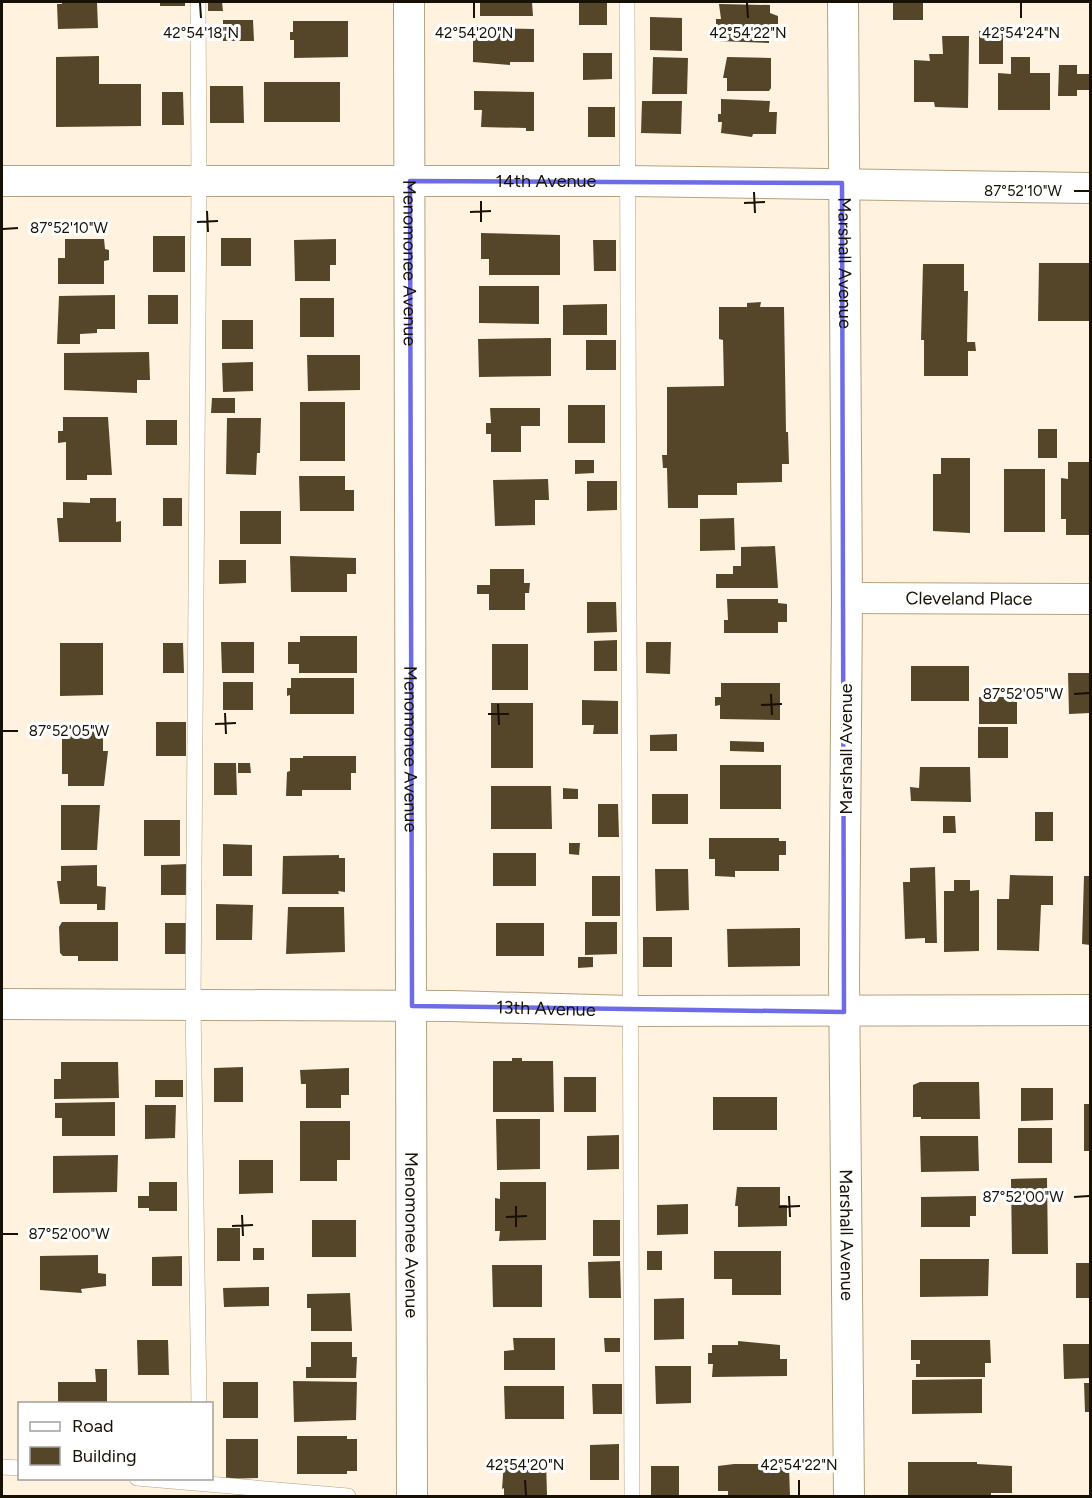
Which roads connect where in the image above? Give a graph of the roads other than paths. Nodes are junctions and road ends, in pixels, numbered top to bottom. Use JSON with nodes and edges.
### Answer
{"nodes":[{"id":1,"x":198,"y":2,"type":"edge"},
{"id":2,"x":410,"y":2,"type":"edge"},
{"id":3,"x":627,"y":2,"type":"edge"},
{"id":4,"x":843,"y":2,"type":"edge"},
{"id":5,"x":2,"y":181,"type":"edge"},
{"id":6,"x":410,"y":181,"type":"junction"},
{"id":7,"x":629,"y":181,"type":"junction"},
{"id":8,"x":200,"y":183,"type":"junction"},
{"id":9,"x":842,"y":183,"type":"junction"},
{"id":10,"x":1090,"y":188,"type":"edge"},
{"id":11,"x":847,"y":598,"type":"junction"},
{"id":12,"x":1090,"y":599,"type":"edge"},
{"id":13,"x":2,"y":1004,"type":"edge"},
{"id":14,"x":193,"y":1005,"type":"junction"},
{"id":15,"x":412,"y":1006,"type":"junction"},
{"id":16,"x":1090,"y":1010,"type":"edge"},
{"id":17,"x":630,"y":1011,"type":"junction"},
{"id":18,"x":844,"y":1012,"type":"junction"},
{"id":19,"x":199,"y":1402,"type":"edge"},
{"id":20,"x":2,"y":1467,"type":"edge"},
{"id":21,"x":18,"y":1468,"type":"edge"},
{"id":22,"x":168,"y":1480,"type":"edge"},
{"id":23,"x":200,"y":1481,"type":"edge"},
{"id":24,"x":348,"y":1497,"type":"edge"},
{"id":25,"x":411,"y":1497,"type":"edge"},
{"id":26,"x":632,"y":1497,"type":"edge"},
{"id":27,"x":849,"y":1497,"type":"edge"}],
"edges":[{"from":1,"to":8,"type":"lane"},
{"from":2,"to":6,"type":"street","name":"Menomonee Avenue"},
{"from":3,"to":7,"type":"lane"},
{"from":4,"to":9,"type":"street","name":"Marshall Avenue"},
{"from":5,"to":8,"type":"street","name":"14th Avenue"},
{"from":6,"to":7,"type":"street","name":"14th Avenue"},
{"from":6,"to":8,"type":"street","name":"14th Avenue"},
{"from":6,"to":15,"type":"street","name":"Menomonee Avenue"},
{"from":7,"to":9,"type":"street","name":"14th Avenue"},
{"from":7,"to":17,"type":"lane"},
{"from":8,"to":14,"type":"lane"},
{"from":9,"to":10,"type":"street","name":"14th Avenue"},
{"from":9,"to":11,"type":"street","name":"Marshall Avenue"},
{"from":11,"to":12,"type":"street","name":"Cleveland Place"},
{"from":11,"to":18,"type":"street","name":"Marshall Avenue"},
{"from":13,"to":14,"type":"street","name":"13th Avenue"},
{"from":14,"to":15,"type":"street","name":"13th Avenue"},
{"from":14,"to":19,"type":"lane"},
{"from":15,"to":17,"type":"street","name":"13th Avenue"},
{"from":15,"to":25,"type":"street","name":"Menomonee Avenue"},
{"from":16,"to":18,"type":"street","name":"13th Avenue"},
{"from":17,"to":18,"type":"street","name":"13th Avenue"},
{"from":17,"to":26,"type":"lane"},
{"from":18,"to":27,"type":"street","name":"Marshall Avenue"},
{"from":20,"to":21,"type":"lane"},
{"from":22,"to":23,"type":"lane"},
{"from":23,"to":24,"type":"lane"}]}
